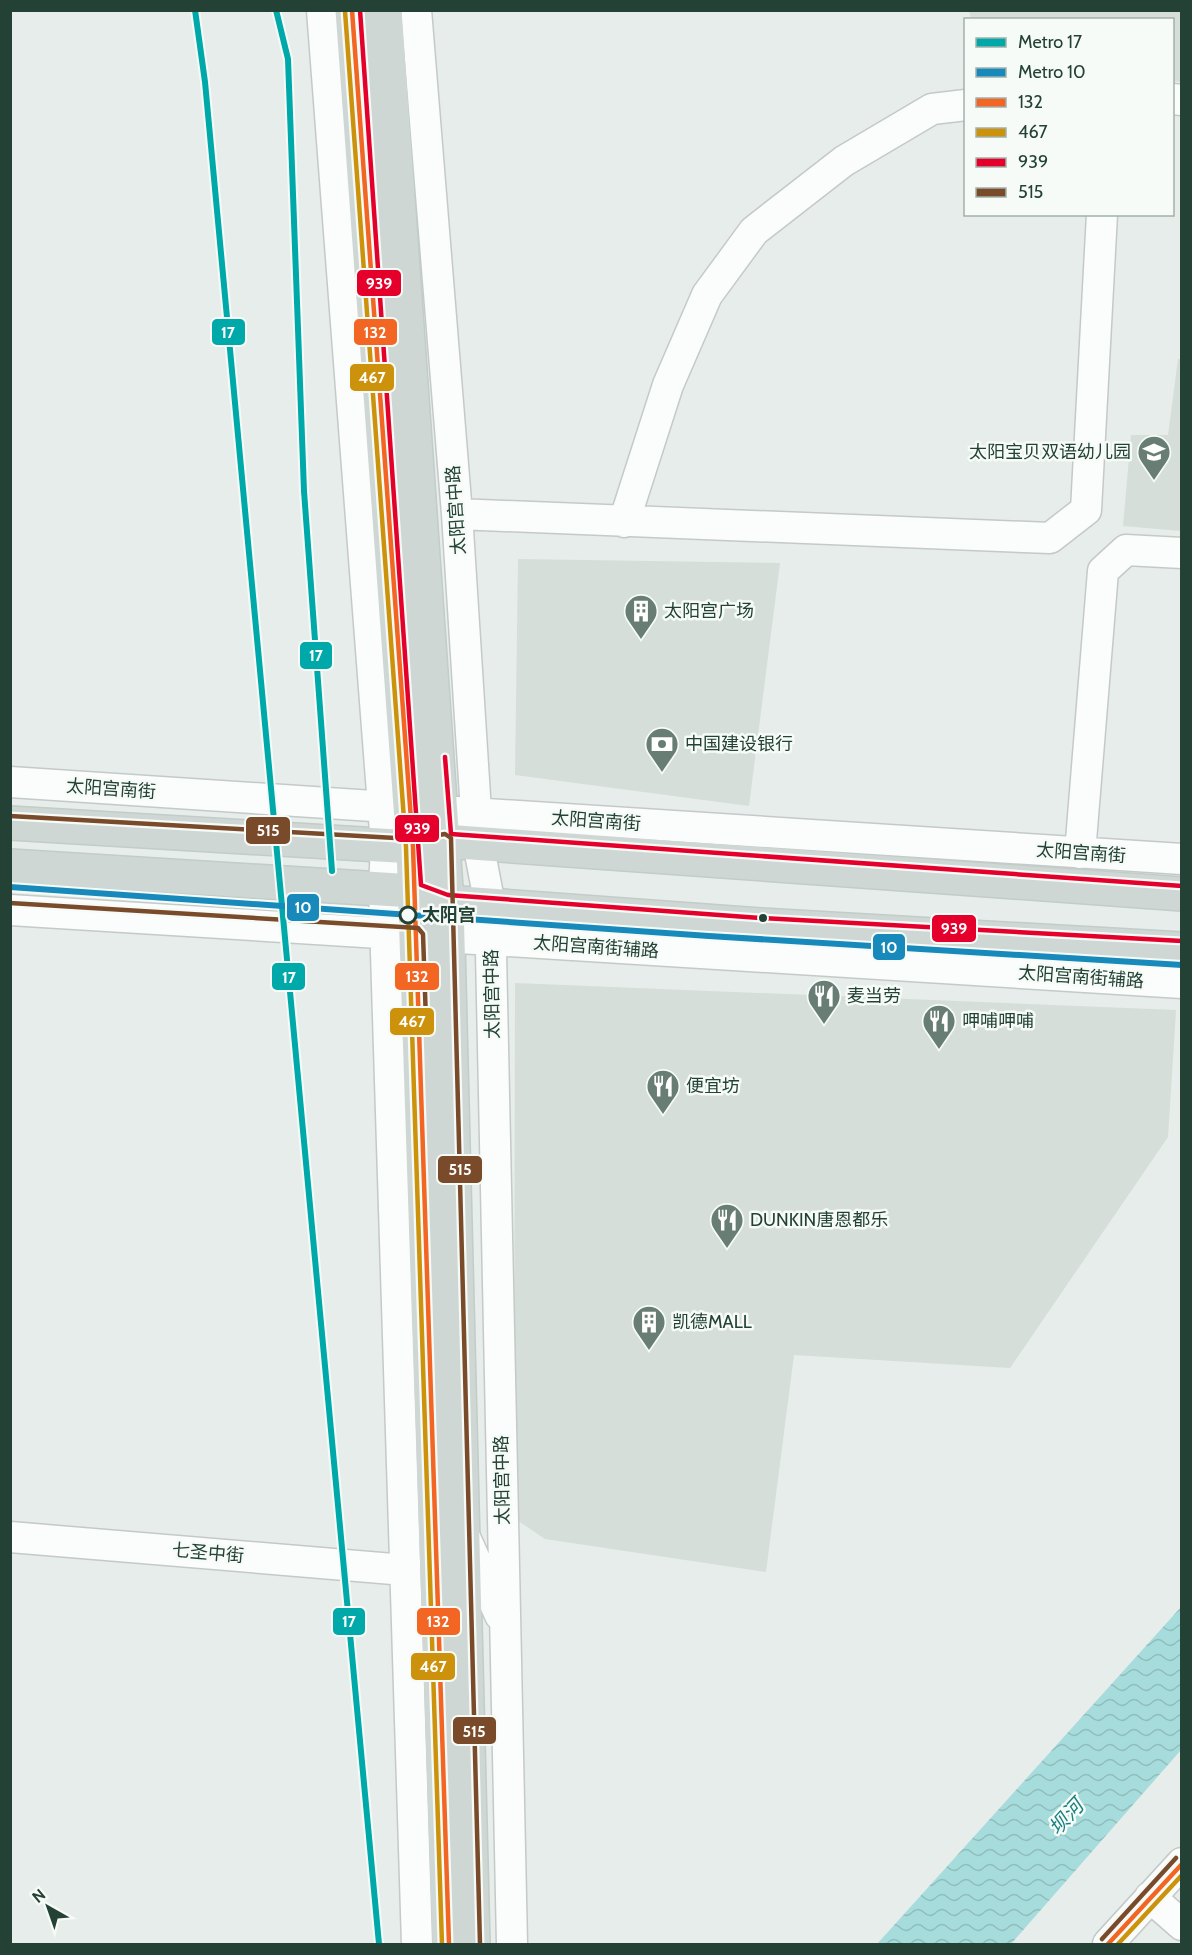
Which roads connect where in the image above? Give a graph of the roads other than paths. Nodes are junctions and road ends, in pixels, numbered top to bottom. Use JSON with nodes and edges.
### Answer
{"nodes":[{"id":1,"x":321,"y":10,"type":"edge"},
{"id":2,"x":352,"y":10,"type":"edge"},
{"id":3,"x":385,"y":10,"type":"edge"},
{"id":4,"x":416,"y":10,"type":"edge"},
{"id":5,"x":964,"y":105,"type":"edge"},
{"id":6,"x":1102,"y":216,"type":"edge"},
{"id":7,"x":368,"y":237,"type":"junction"},
{"id":8,"x":403,"y":259,"type":"junction"},
{"id":9,"x":348,"y":352,"type":"junction"},
{"id":10,"x":443,"y":352,"type":"junction"},
{"id":11,"x":457,"y":514,"type":"junction"},
{"id":12,"x":624,"y":522,"type":"junction"},
{"id":13,"x":1182,"y":553,"type":"edge"},
{"id":14,"x":10,"y":782,"type":"edge"},
{"id":15,"x":397,"y":808,"type":"junction"},
{"id":16,"x":10,"y":823,"type":"edge"},
{"id":17,"x":443,"y":826,"type":"junction"},
{"id":18,"x":477,"y":828,"type":"junction"},
{"id":19,"x":400,"y":846,"type":"junction"},
{"id":20,"x":1080,"y":853,"type":"junction"},
{"id":21,"x":1182,"y":859,"type":"edge"},
{"id":22,"x":10,"y":866,"type":"edge"},
{"id":23,"x":399,"y":890,"type":"junction"},
{"id":24,"x":1182,"y":894,"type":"edge"},
{"id":25,"x":447,"y":902,"type":"junction"},
{"id":26,"x":490,"y":904,"type":"junction"},
{"id":27,"x":10,"y":910,"type":"edge"},
{"id":28,"x":401,"y":934,"type":"junction"},
{"id":29,"x":448,"y":938,"type":"junction"},
{"id":30,"x":491,"y":940,"type":"junction"},
{"id":31,"x":1182,"y":949,"type":"edge"},
{"id":32,"x":1182,"y":983,"type":"edge"},
{"id":33,"x":499,"y":1306,"type":"junction"},
{"id":34,"x":458,"y":1307,"type":"junction"},
{"id":35,"x":434,"y":1504,"type":"junction"},
{"id":36,"x":463,"y":1533,"type":"junction"},
{"id":37,"x":10,"y":1537,"type":"edge"},
{"id":38,"x":405,"y":1570,"type":"junction"},
{"id":39,"x":505,"y":1626,"type":"junction"},
{"id":40,"x":408,"y":1642,"type":"junction"},
{"id":41,"x":1182,"y":1863,"type":"edge"},
{"id":42,"x":1150,"y":1897,"type":"junction"},
{"id":43,"x":1182,"y":1925,"type":"edge"},
{"id":44,"x":417,"y":1944,"type":"edge"},
{"id":45,"x":449,"y":1944,"type":"edge"},
{"id":46,"x":473,"y":1944,"type":"edge"},
{"id":47,"x":512,"y":1944,"type":"edge"},
{"id":48,"x":1108,"y":1944,"type":"edge"}],
"edges":[{"from":1,"to":9,"type":"street"},
{"from":2,"to":7,"type":"main road"},
{"from":3,"to":8,"type":"main road","name":"太阳宫中路"},
{"from":4,"to":10,"type":"street","name":"太阳宫中路"},
{"from":5,"to":12,"type":"street"},
{"from":6,"to":12,"type":"street"},
{"from":7,"to":9,"type":"street"},
{"from":7,"to":15,"type":"main road"},
{"from":8,"to":10,"type":"street"},
{"from":8,"to":17,"type":"main road","name":"太阳宫中路"},
{"from":9,"to":15,"type":"street"},
{"from":10,"to":11,"type":"street","name":"太阳宫中路"},
{"from":11,"to":12,"type":"street"},
{"from":11,"to":18,"type":"street","name":"太阳宫中路"},
{"from":13,"to":20,"type":"street"},
{"from":14,"to":15,"type":"street","name":"太阳宫南街"},
{"from":15,"to":17,"type":"street","name":"太阳宫南街"},
{"from":15,"to":19,"type":"main road"},
{"from":16,"to":19,"type":"main road","name":"太阳宫南街"},
{"from":17,"to":18,"type":"main road","name":"太阳宫南街"},
{"from":17,"to":19,"type":"main road","name":"太阳宫南街"},
{"from":17,"to":25,"type":"main road","name":"太阳宫中路"},
{"from":18,"to":20,"type":"street","name":"太阳宫南街"},
{"from":18,"to":24,"type":"main road","name":"太阳宫南街"},
{"from":18,"to":26,"type":"street","name":"太阳宫中路"},
{"from":19,"to":23,"type":"main road"},
{"from":20,"to":21,"type":"street","name":"太阳宫南街"},
{"from":22,"to":23,"type":"main road"},
{"from":23,"to":25,"type":"main road"},
{"from":23,"to":28,"type":"main road"},
{"from":25,"to":26,"type":"main road"},
{"from":25,"to":29,"type":"main road","name":"太阳宫中路"},
{"from":26,"to":30,"type":"street","name":"太阳宫中路"},
{"from":26,"to":31,"type":"main road"},
{"from":27,"to":28,"type":"street","name":"太阳宫南街辅路"},
{"from":28,"to":29,"type":"street","name":"太阳宫南街辅路"},
{"from":28,"to":35,"type":"main road"},
{"from":28,"to":38,"type":"street"},
{"from":29,"to":30,"type":"street","name":"太阳宫南街辅路"},
{"from":29,"to":34,"type":"main road","name":"太阳宫中路"},
{"from":30,"to":32,"type":"street","name":"太阳宫南街辅路"},
{"from":30,"to":33,"type":"street","name":"太阳宫中路"},
{"from":33,"to":34,"type":"street"},
{"from":33,"to":39,"type":"street","name":"太阳宫中路"},
{"from":34,"to":36,"type":"main road","name":"太阳宫中路"},
{"from":35,"to":40,"type":"street"},
{"from":35,"to":45,"type":"main road"},
{"from":36,"to":39,"type":"street"},
{"from":36,"to":46,"type":"main road","name":"太阳宫中路"},
{"from":37,"to":38,"type":"street","name":"七圣中街"},
{"from":38,"to":40,"type":"street"},
{"from":39,"to":47,"type":"street","name":"太阳宫中路"},
{"from":40,"to":44,"type":"street"},
{"from":41,"to":42,"type":"street"},
{"from":42,"to":43,"type":"street"},
{"from":42,"to":48,"type":"street"}]}
